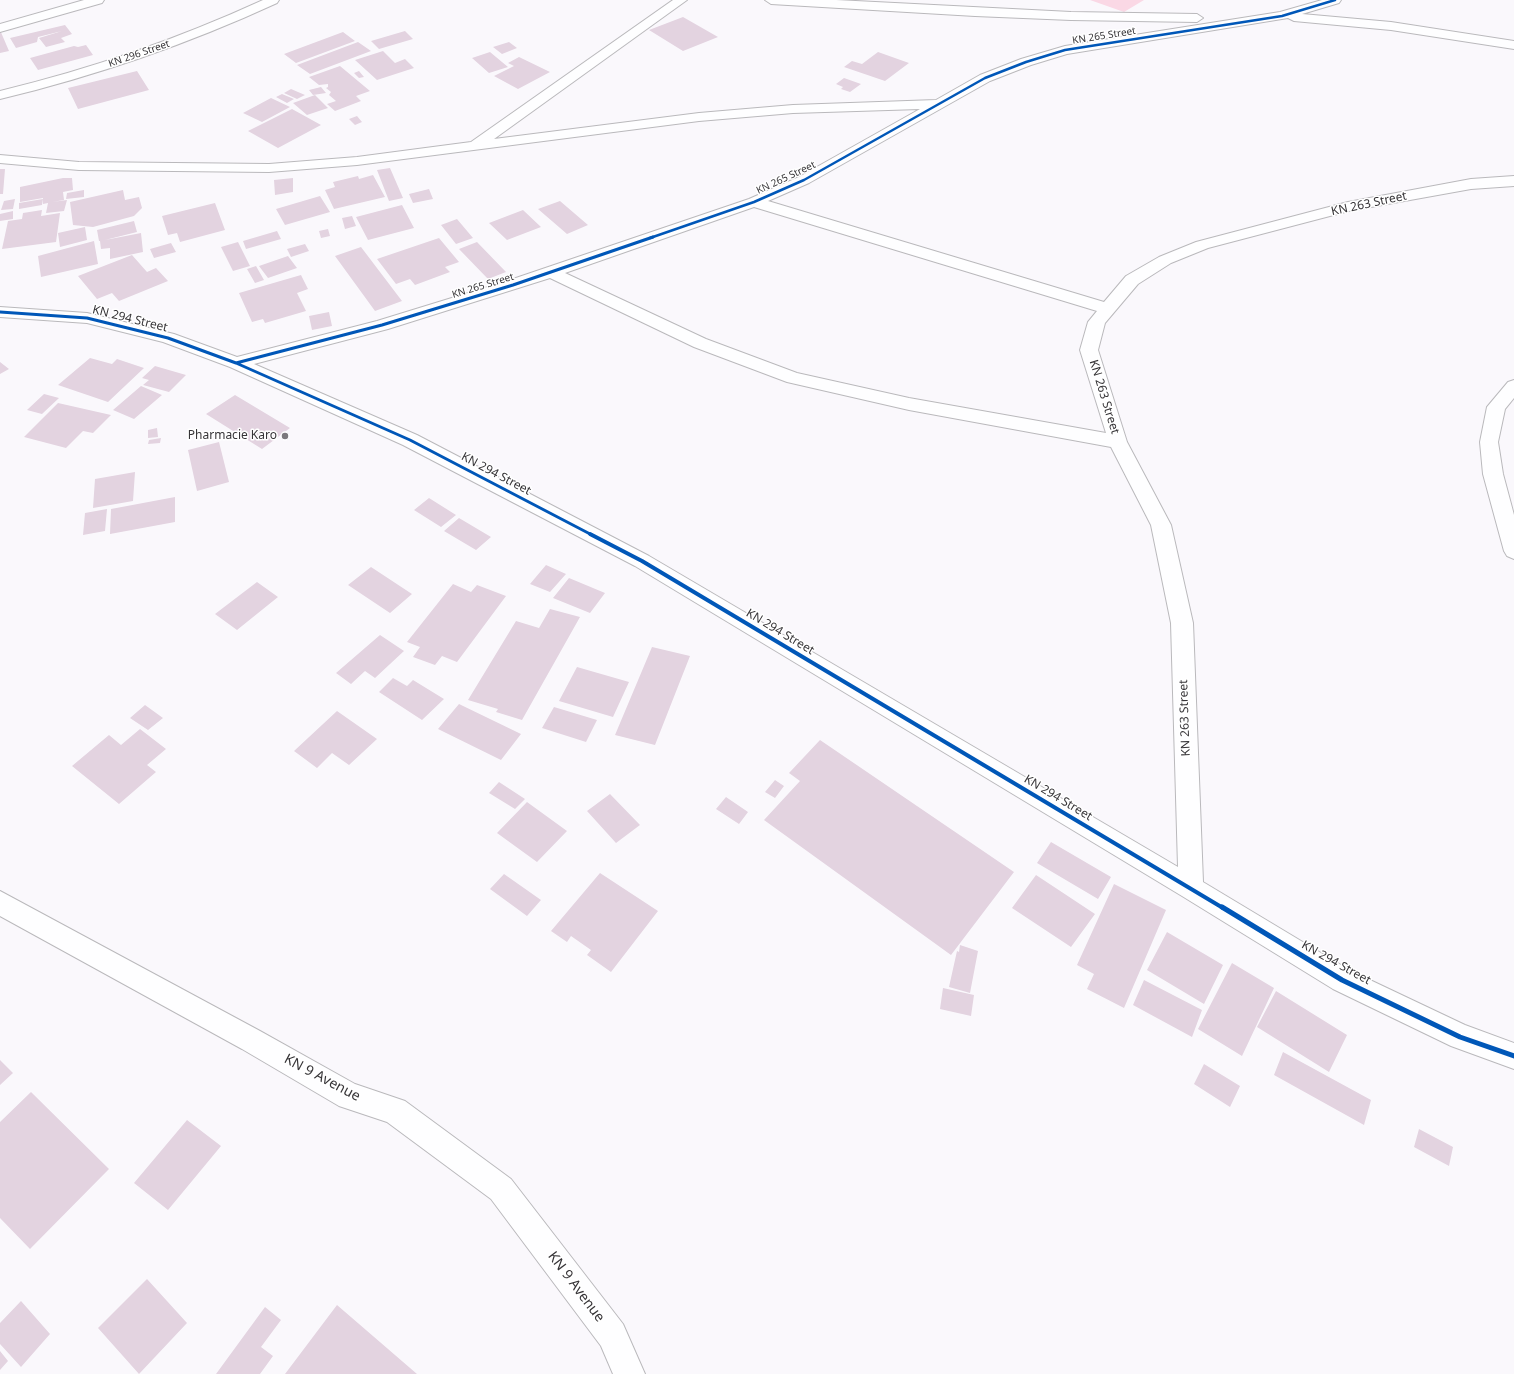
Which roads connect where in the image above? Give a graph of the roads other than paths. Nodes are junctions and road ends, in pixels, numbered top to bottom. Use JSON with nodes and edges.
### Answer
{"nodes":[{"id":1,"x":98,"y":0,"type":"edge"},
{"id":2,"x":273,"y":0,"type":"edge"},
{"id":3,"x":681,"y":0,"type":"edge"},
{"id":4,"x":771,"y":0,"type":"edge"},
{"id":5,"x":1336,"y":0,"type":"edge"},
{"id":6,"x":1282,"y":16,"type":"junction"},
{"id":7,"x":1070,"y":27,"type":"junction"},
{"id":8,"x":0,"y":28,"type":"edge"},
{"id":9,"x":1514,"y":45,"type":"edge"},
{"id":10,"x":0,"y":95,"type":"edge"},
{"id":11,"x":938,"y":104,"type":"junction"},
{"id":12,"x":474,"y":147,"type":"junction"},
{"id":13,"x":0,"y":159,"type":"edge"},
{"id":14,"x":1514,"y":181,"type":"edge"},
{"id":15,"x":754,"y":202,"type":"junction"},
{"id":16,"x":551,"y":272,"type":"junction"},
{"id":17,"x":1108,"y":310,"type":"junction"},
{"id":18,"x":0,"y":312,"type":"edge"},
{"id":19,"x":236,"y":364,"type":"junction"},
{"id":20,"x":1514,"y":386,"type":"edge"},
{"id":21,"x":1118,"y":442,"type":"junction"},
{"id":22,"x":1514,"y":551,"type":"edge"},
{"id":23,"x":1191,"y":888,"type":"junction"},
{"id":24,"x":0,"y":903,"type":"edge"},
{"id":25,"x":1514,"y":1056,"type":"edge"},
{"id":26,"x":629,"y":1374,"type":"edge"}],
"edges":[{"from":1,"to":8,"type":"street"},
{"from":2,"to":10,"type":"street","name":"KN 296 Street"},
{"from":3,"to":12,"type":"street"},
{"from":4,"to":7,"type":"street"},
{"from":5,"to":6,"type":"street","name":"KN 265 Street"},
{"from":6,"to":7,"type":"street","name":"KN 265 Street"},
{"from":6,"to":7,"type":"street"},
{"from":6,"to":9,"type":"street"},
{"from":7,"to":11,"type":"street","name":"KN 265 Street"},
{"from":11,"to":12,"type":"street"},
{"from":11,"to":15,"type":"street","name":"KN 265 Street"},
{"from":12,"to":13,"type":"street"},
{"from":14,"to":17,"type":"street","name":"KN 263 Street"},
{"from":15,"to":16,"type":"street","name":"KN 265 Street"},
{"from":15,"to":17,"type":"street"},
{"from":16,"to":19,"type":"street","name":"KN 265 Street"},
{"from":16,"to":21,"type":"street"},
{"from":17,"to":21,"type":"street","name":"KN 263 Street"},
{"from":18,"to":19,"type":"street","name":"KN 294 Street"},
{"from":19,"to":23,"type":"street","name":"KN 294 Street"},
{"from":20,"to":22,"type":"street"},
{"from":21,"to":23,"type":"street","name":"KN 263 Street"},
{"from":23,"to":25,"type":"street","name":"KN 294 Street"},
{"from":24,"to":26,"type":"street","name":"KN 9 Avenue"}]}
